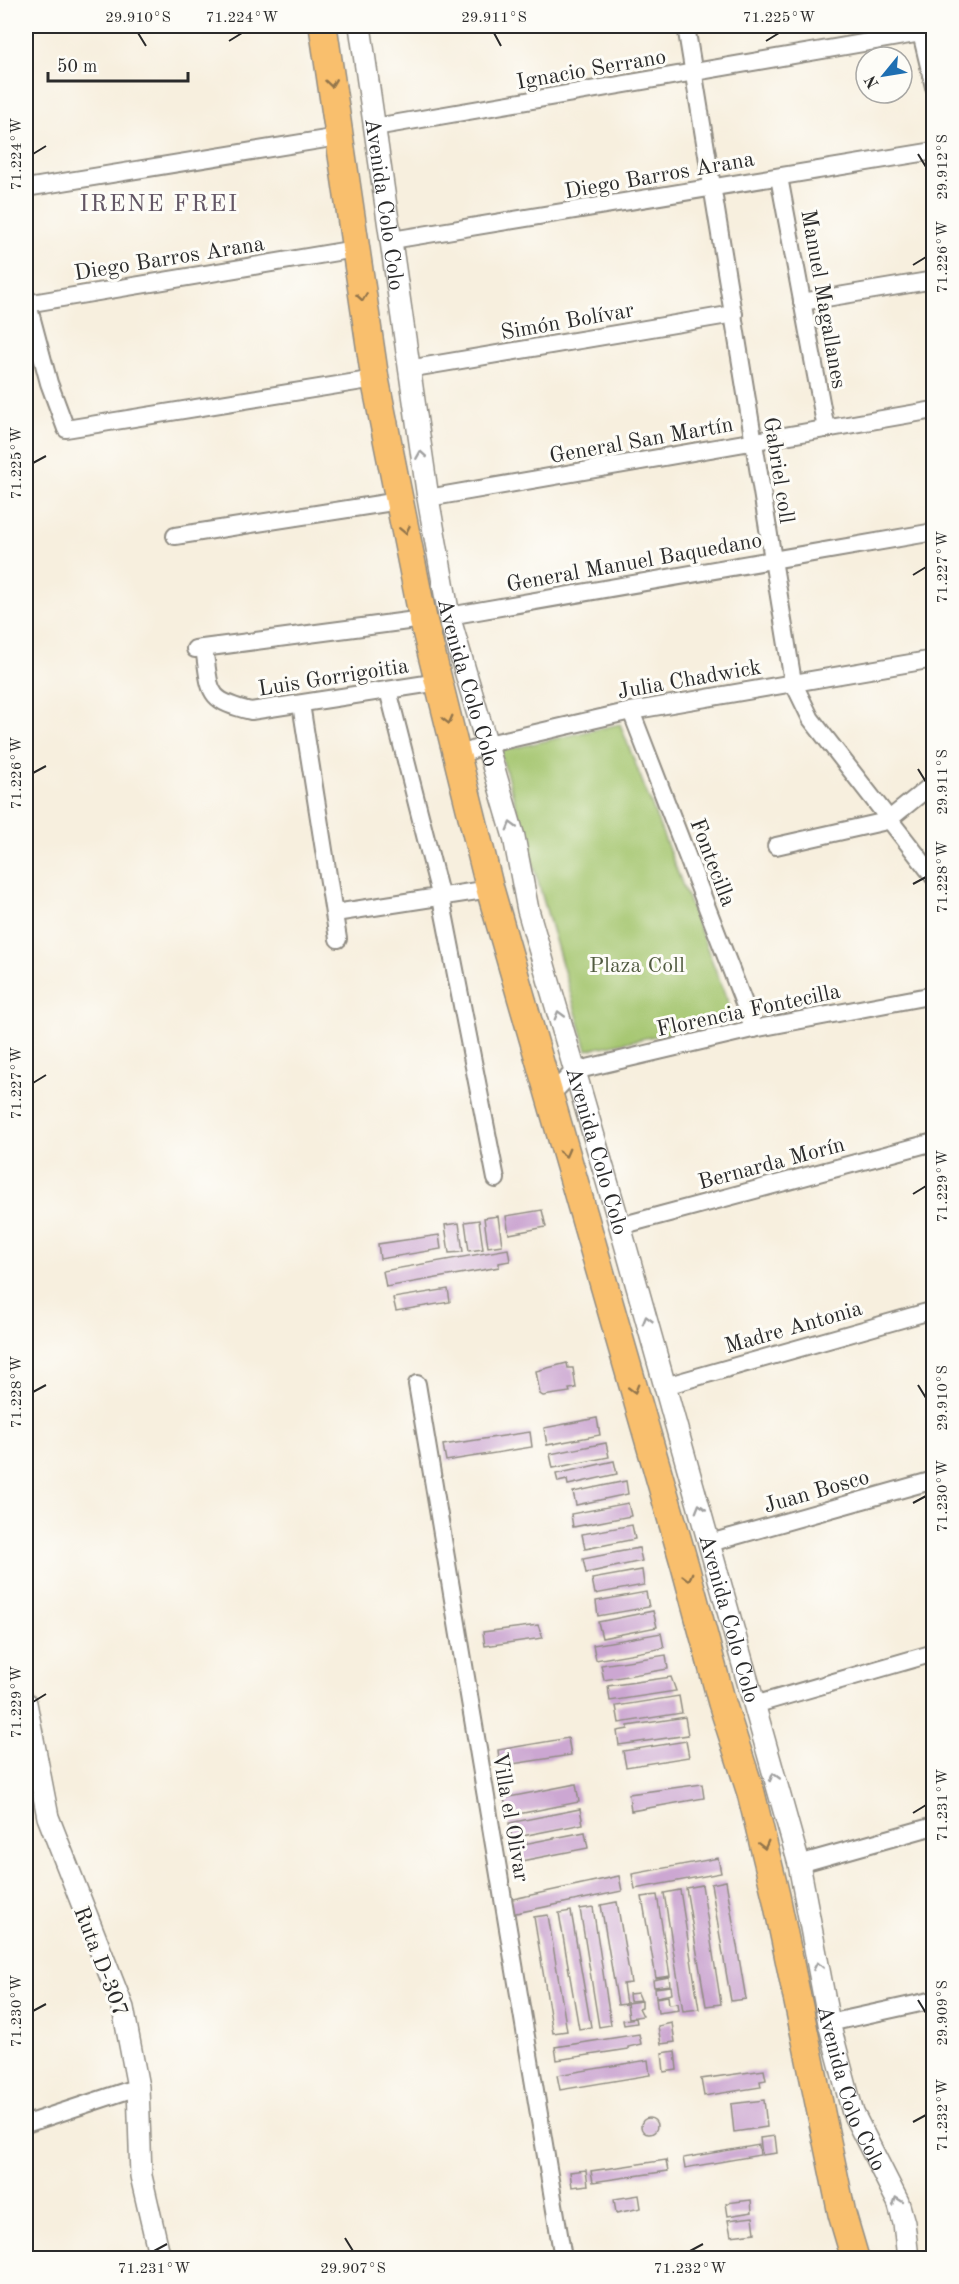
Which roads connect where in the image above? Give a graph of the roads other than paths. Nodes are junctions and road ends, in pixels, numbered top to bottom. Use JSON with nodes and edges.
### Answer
{"nodes":[{"id":1,"x":323,"y":26,"type":"edge"},
{"id":2,"x":360,"y":26,"type":"edge"},
{"id":3,"x":686,"y":26,"type":"edge"},
{"id":4,"x":917,"y":29,"type":"edge"},
{"id":5,"x":693,"y":74,"type":"junction"},
{"id":6,"x":933,"y":87,"type":"edge"},
{"id":7,"x":375,"y":127,"type":"junction"},
{"id":8,"x":338,"y":137,"type":"junction"},
{"id":9,"x":933,"y":151,"type":"edge"},
{"id":10,"x":779,"y":177,"type":"junction"},
{"id":11,"x":26,"y":188,"type":"edge"},
{"id":12,"x":713,"y":189,"type":"junction"},
{"id":13,"x":392,"y":240,"type":"junction"},
{"id":14,"x":355,"y":249,"type":"junction"},
{"id":15,"x":933,"y":280,"type":"edge"},
{"id":16,"x":26,"y":300,"type":"edge"},
{"id":17,"x":802,"y":302,"type":"junction"},
{"id":18,"x":734,"y":314,"type":"junction"},
{"id":19,"x":408,"y":369,"type":"junction"},
{"id":20,"x":375,"y":379,"type":"junction"},
{"id":21,"x":933,"y":410,"type":"edge"},
{"id":22,"x":826,"y":429,"type":"junction"},
{"id":23,"x":753,"y":442,"type":"junction"},
{"id":24,"x":428,"y":498,"type":"junction"},
{"id":25,"x":399,"y":501,"type":"junction"},
{"id":26,"x":933,"y":532,"type":"edge"},
{"id":27,"x":175,"y":536,"type":"dead end"},
{"id":28,"x":772,"y":561,"type":"junction"},
{"id":29,"x":436,"y":617,"type":"junction"},
{"id":30,"x":199,"y":649,"type":"joint"},
{"id":31,"x":933,"y":659,"type":"edge"},
{"id":32,"x":439,"y":682,"type":"junction"},
{"id":33,"x":793,"y":682,"type":"junction"},
{"id":34,"x":388,"y":690,"type":"junction"},
{"id":35,"x":301,"y":704,"type":"junction"},
{"id":36,"x":631,"y":711,"type":"junction"},
{"id":37,"x":488,"y":744,"type":"junction"},
{"id":38,"x":457,"y":756,"type":"junction"},
{"id":39,"x":933,"y":783,"type":"edge"},
{"id":40,"x":887,"y":821,"type":"junction"},
{"id":41,"x":776,"y":846,"type":"dead end"},
{"id":42,"x":933,"y":877,"type":"edge"},
{"id":43,"x":490,"y":889,"type":"junction"},
{"id":44,"x":441,"y":898,"type":"junction"},
{"id":45,"x":334,"y":913,"type":"junction"},
{"id":46,"x":338,"y":939,"type":"dead end"},
{"id":47,"x":933,"y":994,"type":"edge"},
{"id":48,"x":754,"y":1029,"type":"junction"},
{"id":49,"x":574,"y":1071,"type":"junction"},
{"id":50,"x":550,"y":1096,"type":"junction"},
{"id":51,"x":933,"y":1142,"type":"edge"},
{"id":52,"x":496,"y":1179,"type":"dead end"},
{"id":53,"x":620,"y":1226,"type":"junction"},
{"id":54,"x":933,"y":1310,"type":"edge"},
{"id":55,"x":417,"y":1384,"type":"dead end"},
{"id":56,"x":665,"y":1386,"type":"junction"},
{"id":57,"x":933,"y":1480,"type":"edge"},
{"id":58,"x":710,"y":1544,"type":"junction"},
{"id":59,"x":933,"y":1653,"type":"edge"},
{"id":60,"x":26,"y":1703,"type":"edge"},
{"id":61,"x":754,"y":1705,"type":"junction"},
{"id":62,"x":933,"y":1826,"type":"edge"},
{"id":63,"x":799,"y":1864,"type":"junction"},
{"id":64,"x":776,"y":1896,"type":"junction"},
{"id":65,"x":933,"y":2000,"type":"edge"},
{"id":66,"x":829,"y":2023,"type":"junction"},
{"id":67,"x":138,"y":2087,"type":"junction"},
{"id":68,"x":26,"y":2124,"type":"edge"},
{"id":69,"x":160,"y":2259,"type":"edge"},
{"id":70,"x":564,"y":2259,"type":"edge"},
{"id":71,"x":834,"y":2259,"type":"edge"},
{"id":72,"x":855,"y":2259,"type":"edge"},
{"id":73,"x":908,"y":2259,"type":"edge"}],
"edges":[{"from":1,"to":8,"type":"main road","name":"Avenida Colo Colo","one_way":true},
{"from":2,"to":7,"type":"street","name":"Avenida Colo Colo"},
{"from":3,"to":5,"type":"street","name":"Gabriel coll"},
{"from":4,"to":5,"type":"street","name":"Ignacio Serrano"},
{"from":4,"to":6,"type":"street"},
{"from":5,"to":7,"type":"street","name":"Ignacio Serrano"},
{"from":5,"to":12,"type":"street","name":"Gabriel coll"},
{"from":7,"to":13,"type":"street","name":"Avenida Colo Colo"},
{"from":8,"to":11,"type":"street"},
{"from":8,"to":14,"type":"main road","name":"Avenida Colo Colo"},
{"from":9,"to":10,"type":"street","name":"Diego Barros Arana"},
{"from":10,"to":12,"type":"street","name":"Diego Barros Arana"},
{"from":10,"to":17,"type":"street","name":"Manuel Magallanes"},
{"from":12,"to":13,"type":"street","name":"Diego Barros Arana"},
{"from":12,"to":18,"type":"street","name":"Gabriel coll"},
{"from":13,"to":19,"type":"street","name":"Avenida Colo Colo"},
{"from":14,"to":16,"type":"street","name":"Diego Barros Arana"},
{"from":14,"to":20,"type":"main road","name":"Avenida Colo Colo","one_way":true},
{"from":15,"to":17,"type":"street"},
{"from":16,"to":20,"type":"street"},
{"from":17,"to":22,"type":"street","name":"Manuel Magallanes"},
{"from":18,"to":19,"type":"street","name":"Simón Bolívar"},
{"from":18,"to":23,"type":"street","name":"Gabriel coll"},
{"from":24,"to":19,"type":"street","name":"Avenida Colo Colo","one_way":true},
{"from":20,"to":25,"type":"main road","name":"Avenida Colo Colo"},
{"from":21,"to":22,"type":"street","name":"General San Martín"},
{"from":22,"to":23,"type":"street","name":"General San Martín"},
{"from":23,"to":24,"type":"street","name":"General San Martín"},
{"from":23,"to":28,"type":"street","name":"Gabriel coll"},
{"from":24,"to":29,"type":"street","name":"Avenida Colo Colo"},
{"from":25,"to":27,"type":"street"},
{"from":25,"to":29,"type":"main road","name":"Avenida Colo Colo","one_way":true},
{"from":26,"to":28,"type":"street","name":"General Manuel Baquedano"},
{"from":28,"to":29,"type":"street","name":"General Manuel Baquedano"},
{"from":28,"to":33,"type":"street","name":"Gabriel coll"},
{"from":29,"to":30,"type":"street","name":"General Manuel Baquedano"},
{"from":29,"to":32,"type":"main road","name":"Avenida Colo Colo"},
{"from":29,"to":37,"type":"street","name":"Avenida Colo Colo"},
{"from":30,"to":35,"type":"street","name":"Luis Gorrigoitia"},
{"from":31,"to":33,"type":"street","name":"Julia Chadwick"},
{"from":32,"to":34,"type":"street","name":"Luis Gorrigoitia"},
{"from":32,"to":38,"type":"main road","name":"Avenida Colo Colo","one_way":true},
{"from":33,"to":36,"type":"street","name":"Julia Chadwick"},
{"from":33,"to":40,"type":"street","name":"Gabriel coll"},
{"from":34,"to":35,"type":"street","name":"Luis Gorrigoitia"},
{"from":34,"to":44,"type":"street"},
{"from":35,"to":45,"type":"street"},
{"from":36,"to":37,"type":"street","name":"Julia Chadwick"},
{"from":36,"to":48,"type":"street","name":"Fontecilla"},
{"from":37,"to":38,"type":"street","name":"Julia Chadwick"},
{"from":49,"to":37,"type":"street","name":"Avenida Colo Colo","one_way":true},
{"from":38,"to":43,"type":"main road","name":"Avenida Colo Colo"},
{"from":39,"to":40,"type":"street"},
{"from":40,"to":41,"type":"street"},
{"from":40,"to":42,"type":"street","name":"Gabriel coll"},
{"from":43,"to":44,"type":"street"},
{"from":43,"to":50,"type":"main road","name":"Avenida Colo Colo"},
{"from":44,"to":45,"type":"street"},
{"from":44,"to":52,"type":"street"},
{"from":45,"to":46,"type":"street"},
{"from":47,"to":48,"type":"street","name":"Florencia Fontecilla"},
{"from":48,"to":49,"type":"street","name":"Florencia Fontecilla"},
{"from":49,"to":50,"type":"street"},
{"from":49,"to":53,"type":"street","name":"Avenida Colo Colo"},
{"from":50,"to":64,"type":"main road","name":"Avenida Colo Colo","one_way":true},
{"from":51,"to":53,"type":"street","name":"Bernarda Morín"},
{"from":56,"to":53,"type":"street","name":"Avenida Colo Colo","one_way":true},
{"from":54,"to":56,"type":"street","name":"Madre Antonia"},
{"from":55,"to":70,"type":"street","name":"Villa el Olivar"},
{"from":58,"to":56,"type":"street","name":"Avenida Colo Colo","one_way":true},
{"from":57,"to":58,"type":"street","name":"Juan Bosco"},
{"from":58,"to":61,"type":"street","name":"Avenida Colo Colo"},
{"from":59,"to":61,"type":"street"},
{"from":60,"to":67,"type":"street","name":"Ruta D-307"},
{"from":63,"to":61,"type":"street","name":"Avenida Colo Colo","one_way":true},
{"from":62,"to":63,"type":"street"},
{"from":66,"to":63,"type":"street","name":"Avenida Colo Colo","one_way":true},
{"from":64,"to":71,"type":"main road"},
{"from":64,"to":72,"type":"main road"},
{"from":65,"to":66,"type":"street"},
{"from":73,"to":66,"type":"street","name":"Avenida Colo Colo","one_way":true},
{"from":67,"to":68,"type":"street"},
{"from":67,"to":69,"type":"street","name":"Ruta D-307"}]}
